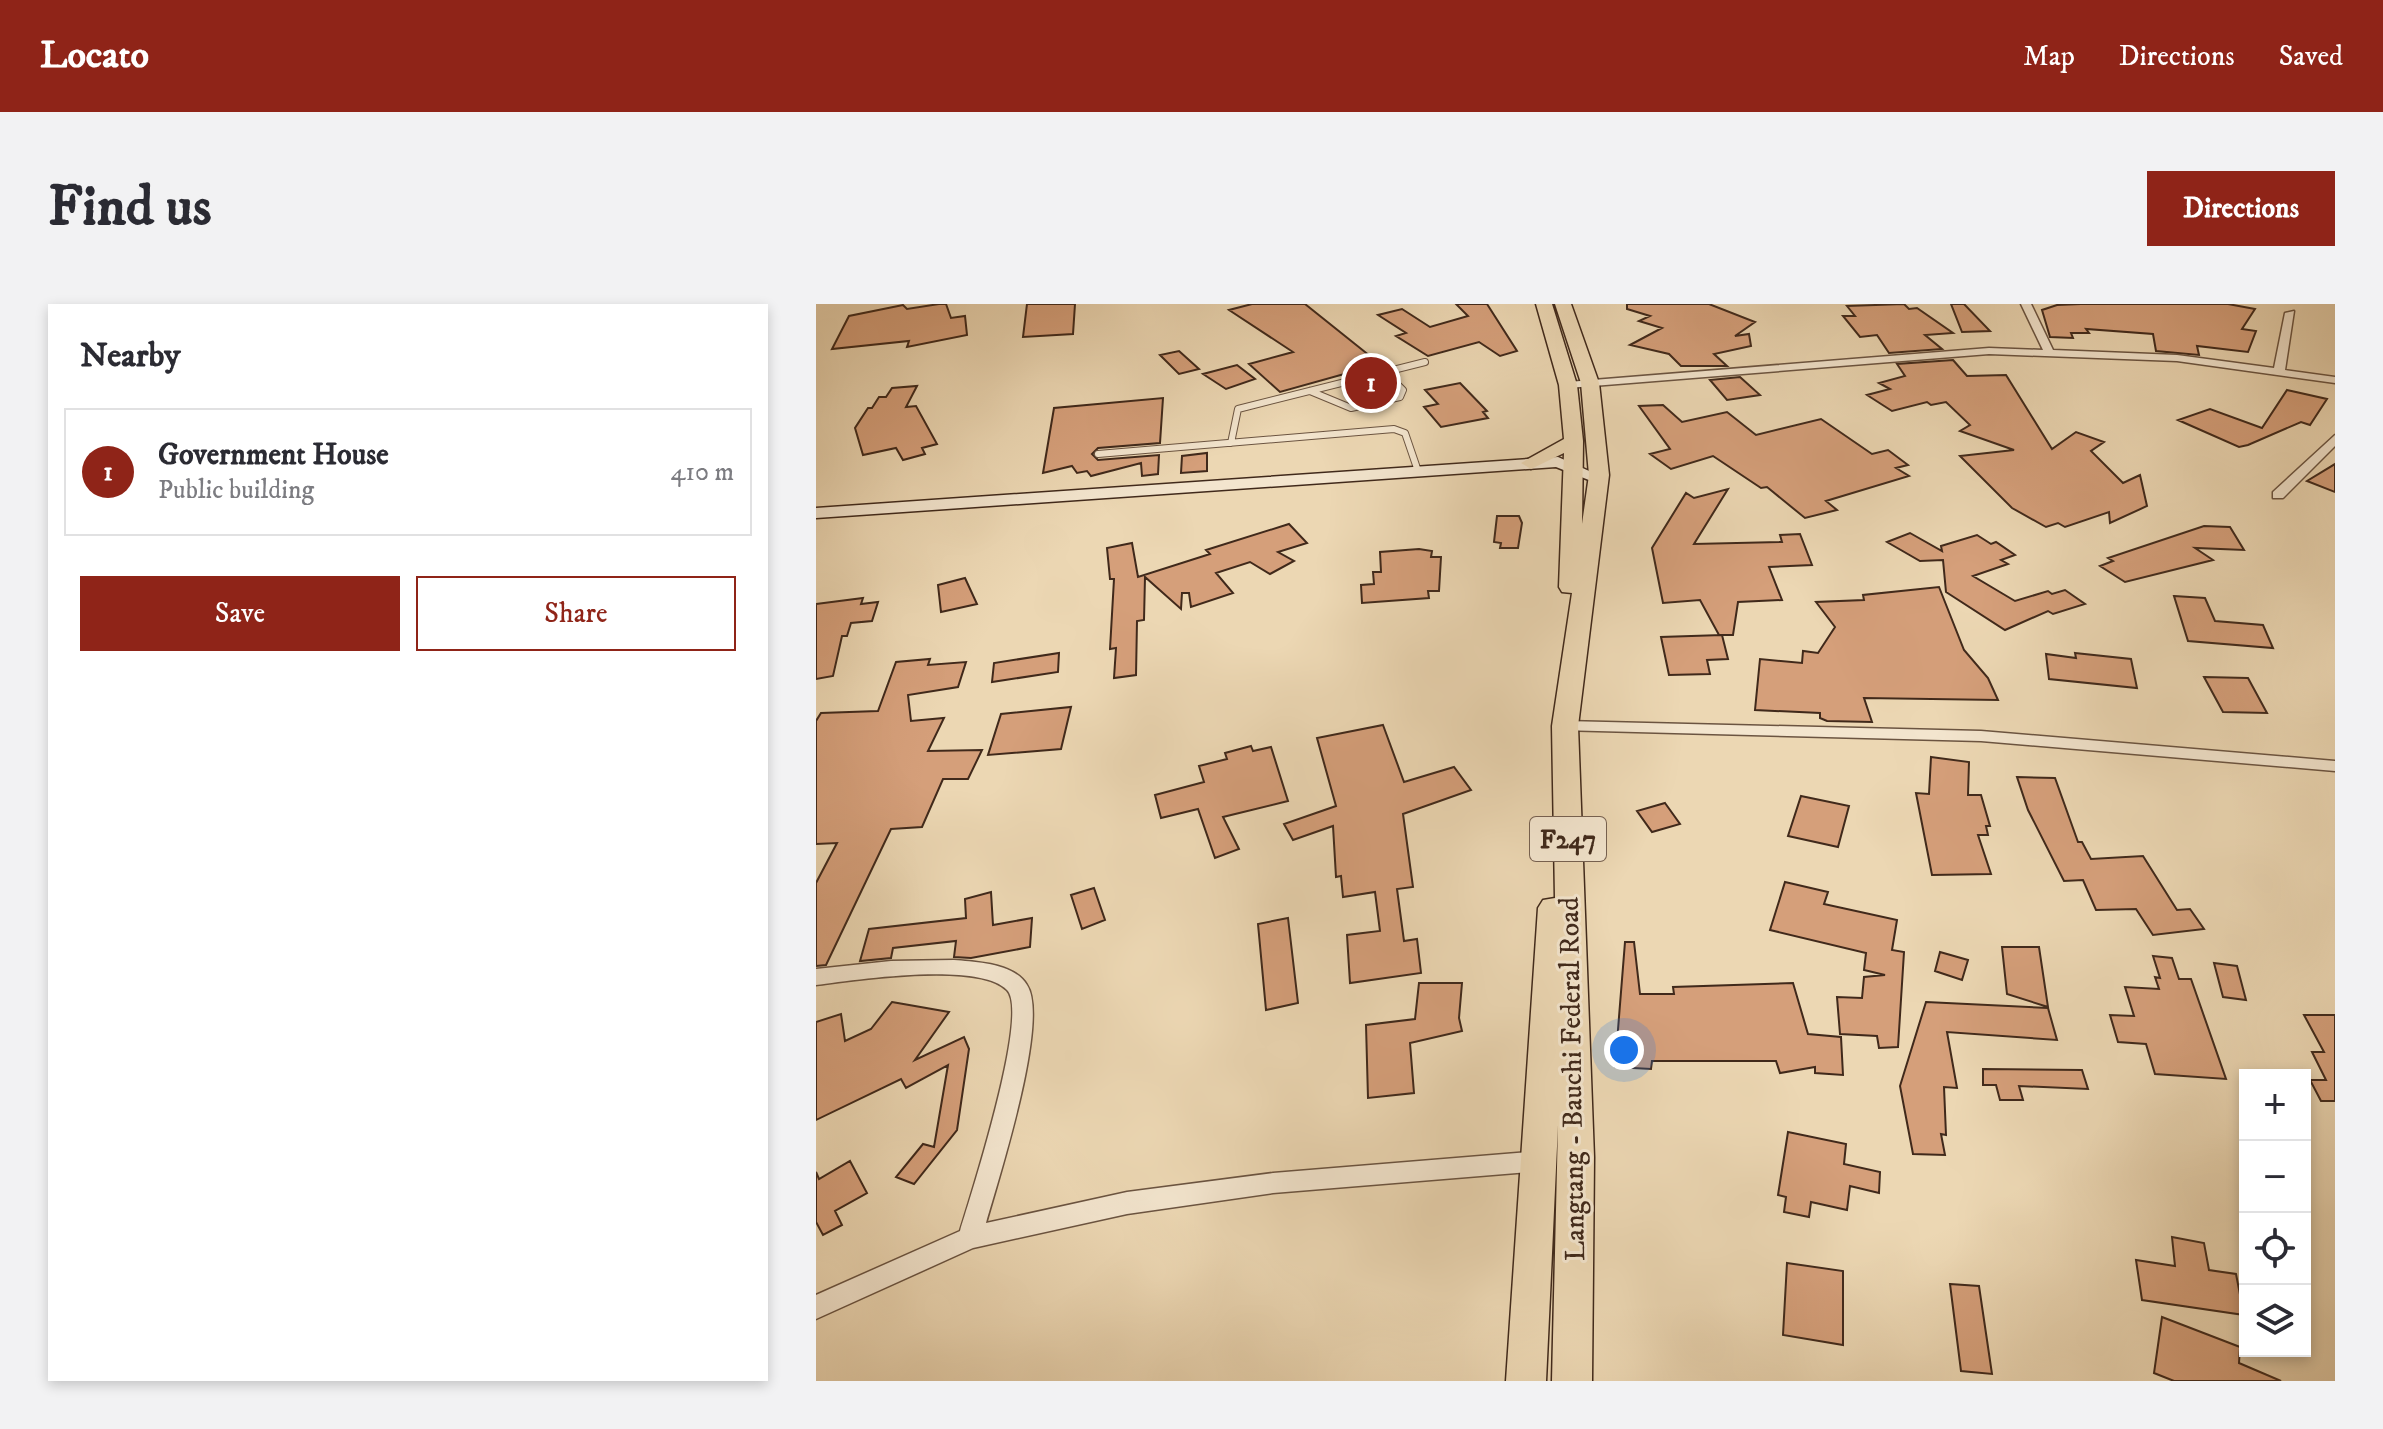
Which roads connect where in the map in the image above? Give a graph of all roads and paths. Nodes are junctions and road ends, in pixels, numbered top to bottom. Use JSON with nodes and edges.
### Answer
{"nodes":[{"id":1,"x":1544,"y":304,"type":"edge"},
{"id":2,"x":1563,"y":304,"type":"edge"},
{"id":3,"x":2026,"y":304,"type":"edge"},
{"id":4,"x":2290,"y":313,"type":"dead end"},
{"id":5,"x":2049,"y":352,"type":"junction"},
{"id":6,"x":1425,"y":362,"type":"dead end"},
{"id":7,"x":2279,"y":370,"type":"junction"},
{"id":8,"x":1385,"y":372,"type":"junction"},
{"id":9,"x":2335,"y":380,"type":"edge"},
{"id":10,"x":1579,"y":384,"type":"junction"},
{"id":11,"x":1310,"y":391,"type":"junction"},
{"id":12,"x":2335,"y":439,"type":"edge"},
{"id":13,"x":1231,"y":443,"type":"junction"},
{"id":14,"x":1098,"y":454,"type":"dead end"},
{"id":15,"x":1584,"y":465,"type":"junction"},
{"id":16,"x":1532,"y":468,"type":"junction"},
{"id":17,"x":1418,"y":471,"type":"junction"},
{"id":18,"x":2278,"y":495,"type":"dead end"},
{"id":19,"x":816,"y":513,"type":"edge"},
{"id":20,"x":816,"y":520,"type":"edge"},
{"id":21,"x":1565,"y":726,"type":"junction"},
{"id":22,"x":2335,"y":766,"type":"edge"},
{"id":23,"x":816,"y":977,"type":"edge"},
{"id":24,"x":1540,"y":1161,"type":"junction"},
{"id":25,"x":970,"y":1238,"type":"junction"},
{"id":26,"x":816,"y":1307,"type":"edge"},
{"id":27,"x":1526,"y":1381,"type":"edge"},
{"id":28,"x":1572,"y":1381,"type":"edge"}],
"edges":[{"from":1,"to":10,"type":"main road","name":"Langtang - Bauchi Federal Road","number":"F247"},
{"from":2,"to":10,"type":"main road","name":"Langtang - Bauchi Federal Road","number":"F247"},
{"from":3,"to":5,"type":"street"},
{"from":4,"to":7,"type":"street"},
{"from":5,"to":7,"type":"street"},
{"from":5,"to":10,"type":"street"},
{"from":6,"to":8,"type":"lane"},
{"from":7,"to":9,"type":"street"},
{"from":8,"to":11,"type":"lane"},
{"from":8,"to":11,"type":"lane"},
{"from":10,"to":15,"type":"main road","name":"Langtang - Bauchi Federal Road","number":"F247"},
{"from":11,"to":13,"type":"lane"},
{"from":12,"to":18,"type":"street"},
{"from":13,"to":14,"type":"lane"},
{"from":13,"to":17,"type":"lane"},
{"from":15,"to":16,"type":"main road"},
{"from":15,"to":16,"type":"main road"},
{"from":15,"to":21,"type":"main road","name":"Langtang - Bauchi Federal Road","number":"F247"},
{"from":15,"to":24,"type":"main road","name":"Langtang - Bauchi Federal Road","number":"F247"},
{"from":16,"to":17,"type":"street"},
{"from":16,"to":20,"type":"street"},
{"from":17,"to":19,"type":"street"},
{"from":21,"to":22,"type":"street"},
{"from":21,"to":28,"type":"main road","name":"Langtang - Bauchi Federal Road","number":"F247"},
{"from":23,"to":25,"type":"street"},
{"from":24,"to":25,"type":"street"},
{"from":24,"to":27,"type":"main road","name":"Langtang - Bauchi Federal Road","number":"F247"},
{"from":25,"to":26,"type":"street"}]}
